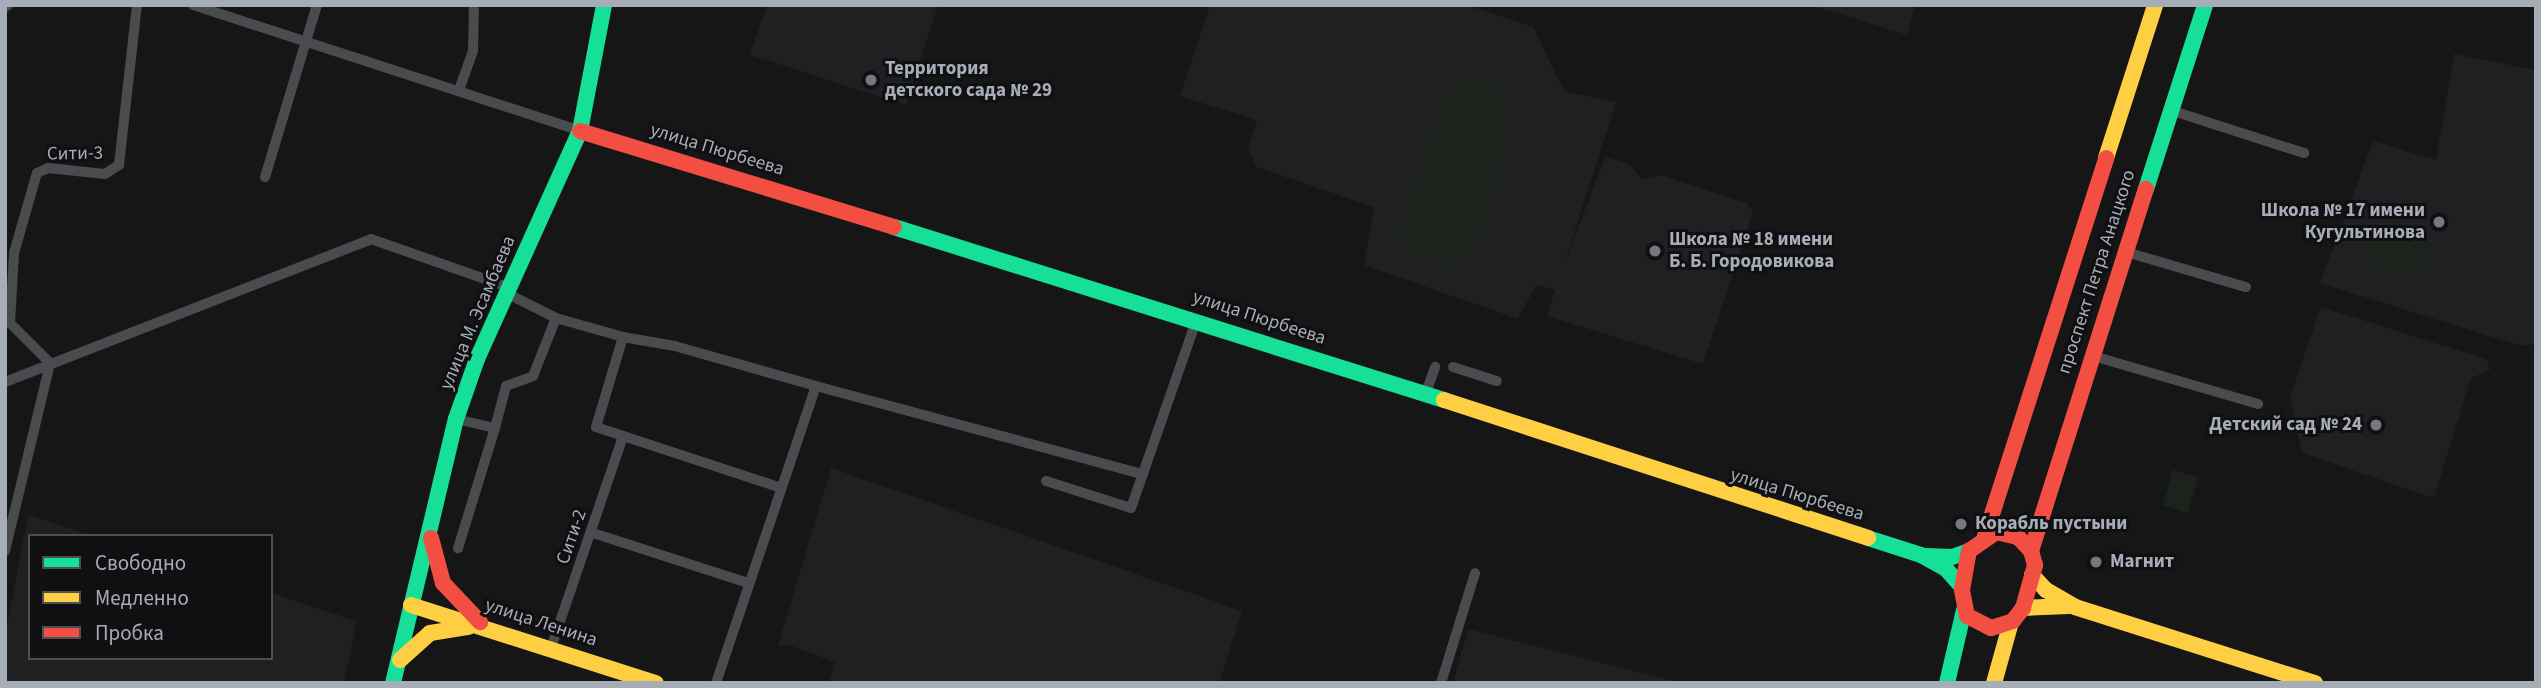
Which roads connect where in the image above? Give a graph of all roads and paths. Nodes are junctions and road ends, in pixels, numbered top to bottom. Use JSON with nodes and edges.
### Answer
{"nodes":[{"id":1,"x":137,"y":5,"type":"edge"},
{"id":2,"x":193,"y":5,"type":"edge"},
{"id":3,"x":317,"y":5,"type":"edge"},
{"id":4,"x":474,"y":5,"type":"edge"},
{"id":5,"x":604,"y":5,"type":"edge"},
{"id":6,"x":2155,"y":5,"type":"edge"},
{"id":7,"x":2205,"y":5,"type":"edge"},
{"id":8,"x":306,"y":42,"type":"junction"},
{"id":9,"x":459,"y":90,"type":"junction"},
{"id":10,"x":2170,"y":110,"type":"junction"},
{"id":11,"x":580,"y":131,"type":"junction"},
{"id":12,"x":2304,"y":153,"type":"dead end"},
{"id":13,"x":265,"y":177,"type":"dead end"},
{"id":14,"x":2126,"y":253,"type":"junction"},
{"id":15,"x":2246,"y":287,"type":"dead end"},
{"id":16,"x":509,"y":291,"type":"junction"},
{"id":17,"x":556,"y":318,"type":"junction"},
{"id":18,"x":1197,"y":319,"type":"junction"},
{"id":19,"x":623,"y":337,"type":"junction"},
{"id":20,"x":2093,"y":356,"type":"junction"},
{"id":21,"x":50,"y":363,"type":"junction"},
{"id":22,"x":1435,"y":367,"type":"dead end"},
{"id":23,"x":1453,"y":367,"type":"dead end"},
{"id":24,"x":1497,"y":381,"type":"dead end"},
{"id":25,"x":5,"y":382,"type":"edge"},
{"id":26,"x":816,"y":386,"type":"junction"},
{"id":27,"x":1425,"y":395,"type":"junction"},
{"id":28,"x":2258,"y":404,"type":"dead end"},
{"id":29,"x":456,"y":419,"type":"junction"},
{"id":30,"x":495,"y":428,"type":"junction"},
{"id":31,"x":623,"y":436,"type":"junction"},
{"id":32,"x":1143,"y":474,"type":"junction"},
{"id":33,"x":1046,"y":481,"type":"dead end"},
{"id":34,"x":778,"y":487,"type":"junction"},
{"id":35,"x":430,"y":530,"type":"junction"},
{"id":36,"x":593,"y":533,"type":"junction"},
{"id":37,"x":1985,"y":536,"type":"junction"},
{"id":38,"x":458,"y":548,"type":"dead end"},
{"id":39,"x":5,"y":551,"type":"edge"},
{"id":40,"x":1969,"y":551,"type":"junction"},
{"id":41,"x":2031,"y":551,"type":"junction"},
{"id":42,"x":1921,"y":555,"type":"junction"},
{"id":43,"x":1475,"y":573,"type":"dead end"},
{"id":44,"x":2032,"y":575,"type":"junction"},
{"id":45,"x":748,"y":583,"type":"junction"},
{"id":46,"x":1962,"y":587,"type":"junction"},
{"id":47,"x":411,"y":605,"type":"junction"},
{"id":48,"x":2075,"y":607,"type":"junction"},
{"id":49,"x":2023,"y":608,"type":"junction"},
{"id":50,"x":1964,"y":610,"type":"junction"},
{"id":51,"x":2011,"y":622,"type":"junction"},
{"id":52,"x":485,"y":627,"type":"junction"},
{"id":53,"x":551,"y":648,"type":"junction"},
{"id":54,"x":398,"y":663,"type":"junction"},
{"id":55,"x":393,"y":683,"type":"edge"},
{"id":56,"x":656,"y":683,"type":"edge"},
{"id":57,"x":716,"y":683,"type":"edge"},
{"id":58,"x":1441,"y":683,"type":"edge"},
{"id":59,"x":1947,"y":683,"type":"edge"},
{"id":60,"x":1994,"y":683,"type":"edge"},
{"id":61,"x":2315,"y":683,"type":"edge"}],
"edges":[{"from":1,"to":21,"type":"street","name":"Сити-3"},
{"from":2,"to":8,"type":"street"},
{"from":3,"to":8,"type":"street"},
{"from":4,"to":9,"type":"street"},
{"from":5,"to":11,"type":"main road","name":"улица М. Эсамбаева"},
{"from":6,"to":37,"type":"main road","name":"проспект Петра Анацкого"},
{"from":7,"to":10,"type":"main road","name":"проспект Петра Анацкого"},
{"from":8,"to":9,"type":"street"},
{"from":8,"to":13,"type":"street"},
{"from":9,"to":11,"type":"street"},
{"from":10,"to":12,"type":"street"},
{"from":10,"to":14,"type":"main road","name":"проспект Петра Анацкого"},
{"from":11,"to":16,"type":"main road","name":"улица М. Эсамбаева"},
{"from":11,"to":18,"type":"main road","name":"улица Пюрбеева"},
{"from":14,"to":15,"type":"street"},
{"from":14,"to":20,"type":"main road","name":"проспект Петра Анацкого"},
{"from":16,"to":17,"type":"street"},
{"from":16,"to":21,"type":"street"},
{"from":16,"to":29,"type":"main road","name":"улица М. Эсамбаева"},
{"from":17,"to":19,"type":"street"},
{"from":17,"to":30,"type":"street"},
{"from":18,"to":27,"type":"main road","name":"улица Пюрбеева"},
{"from":18,"to":32,"type":"street"},
{"from":19,"to":26,"type":"street"},
{"from":19,"to":31,"type":"street"},
{"from":20,"to":28,"type":"street"},
{"from":20,"to":41,"type":"main road","name":"проспект Петра Анацкого"},
{"from":21,"to":25,"type":"street"},
{"from":21,"to":39,"type":"street"},
{"from":22,"to":27,"type":"street"},
{"from":23,"to":24,"type":"street"},
{"from":26,"to":32,"type":"street"},
{"from":26,"to":34,"type":"street"},
{"from":27,"to":42,"type":"main road","name":"улица Пюрбеева"},
{"from":29,"to":30,"type":"street"},
{"from":29,"to":35,"type":"main road","name":"улица М. Эсамбаева"},
{"from":30,"to":38,"type":"street"},
{"from":31,"to":34,"type":"street"},
{"from":31,"to":36,"type":"street","name":"Сити-2"},
{"from":32,"to":33,"type":"street"},
{"from":34,"to":45,"type":"street"},
{"from":35,"to":47,"type":"main road","name":"улица М. Эсамбаева"},
{"from":35,"to":52,"type":"main road"},
{"from":36,"to":45,"type":"street"},
{"from":36,"to":53,"type":"street","name":"Сити-2"},
{"from":37,"to":40,"type":"main road"},
{"from":37,"to":41,"type":"main road"},
{"from":40,"to":42,"type":"main road"},
{"from":40,"to":46,"type":"main road"},
{"from":41,"to":44,"type":"main road"},
{"from":42,"to":46,"type":"main road"},
{"from":43,"to":58,"type":"street"},
{"from":44,"to":48,"type":"main road"},
{"from":44,"to":49,"type":"main road"},
{"from":45,"to":57,"type":"street"},
{"from":46,"to":50,"type":"main road"},
{"from":47,"to":52,"type":"main road","name":"улица Ленина"},
{"from":47,"to":54,"type":"main road","name":"улица М. Эсамбаева"},
{"from":48,"to":49,"type":"main road"},
{"from":48,"to":61,"type":"main road"},
{"from":49,"to":51,"type":"main road"},
{"from":50,"to":51,"type":"main road"},
{"from":50,"to":59,"type":"main road"},
{"from":51,"to":60,"type":"main road"},
{"from":52,"to":53,"type":"main road","name":"улица Ленина"},
{"from":52,"to":54,"type":"main road"},
{"from":53,"to":56,"type":"main road","name":"улица Ленина"},
{"from":54,"to":55,"type":"main road","name":"улица М. Эсамбаева"}]}
